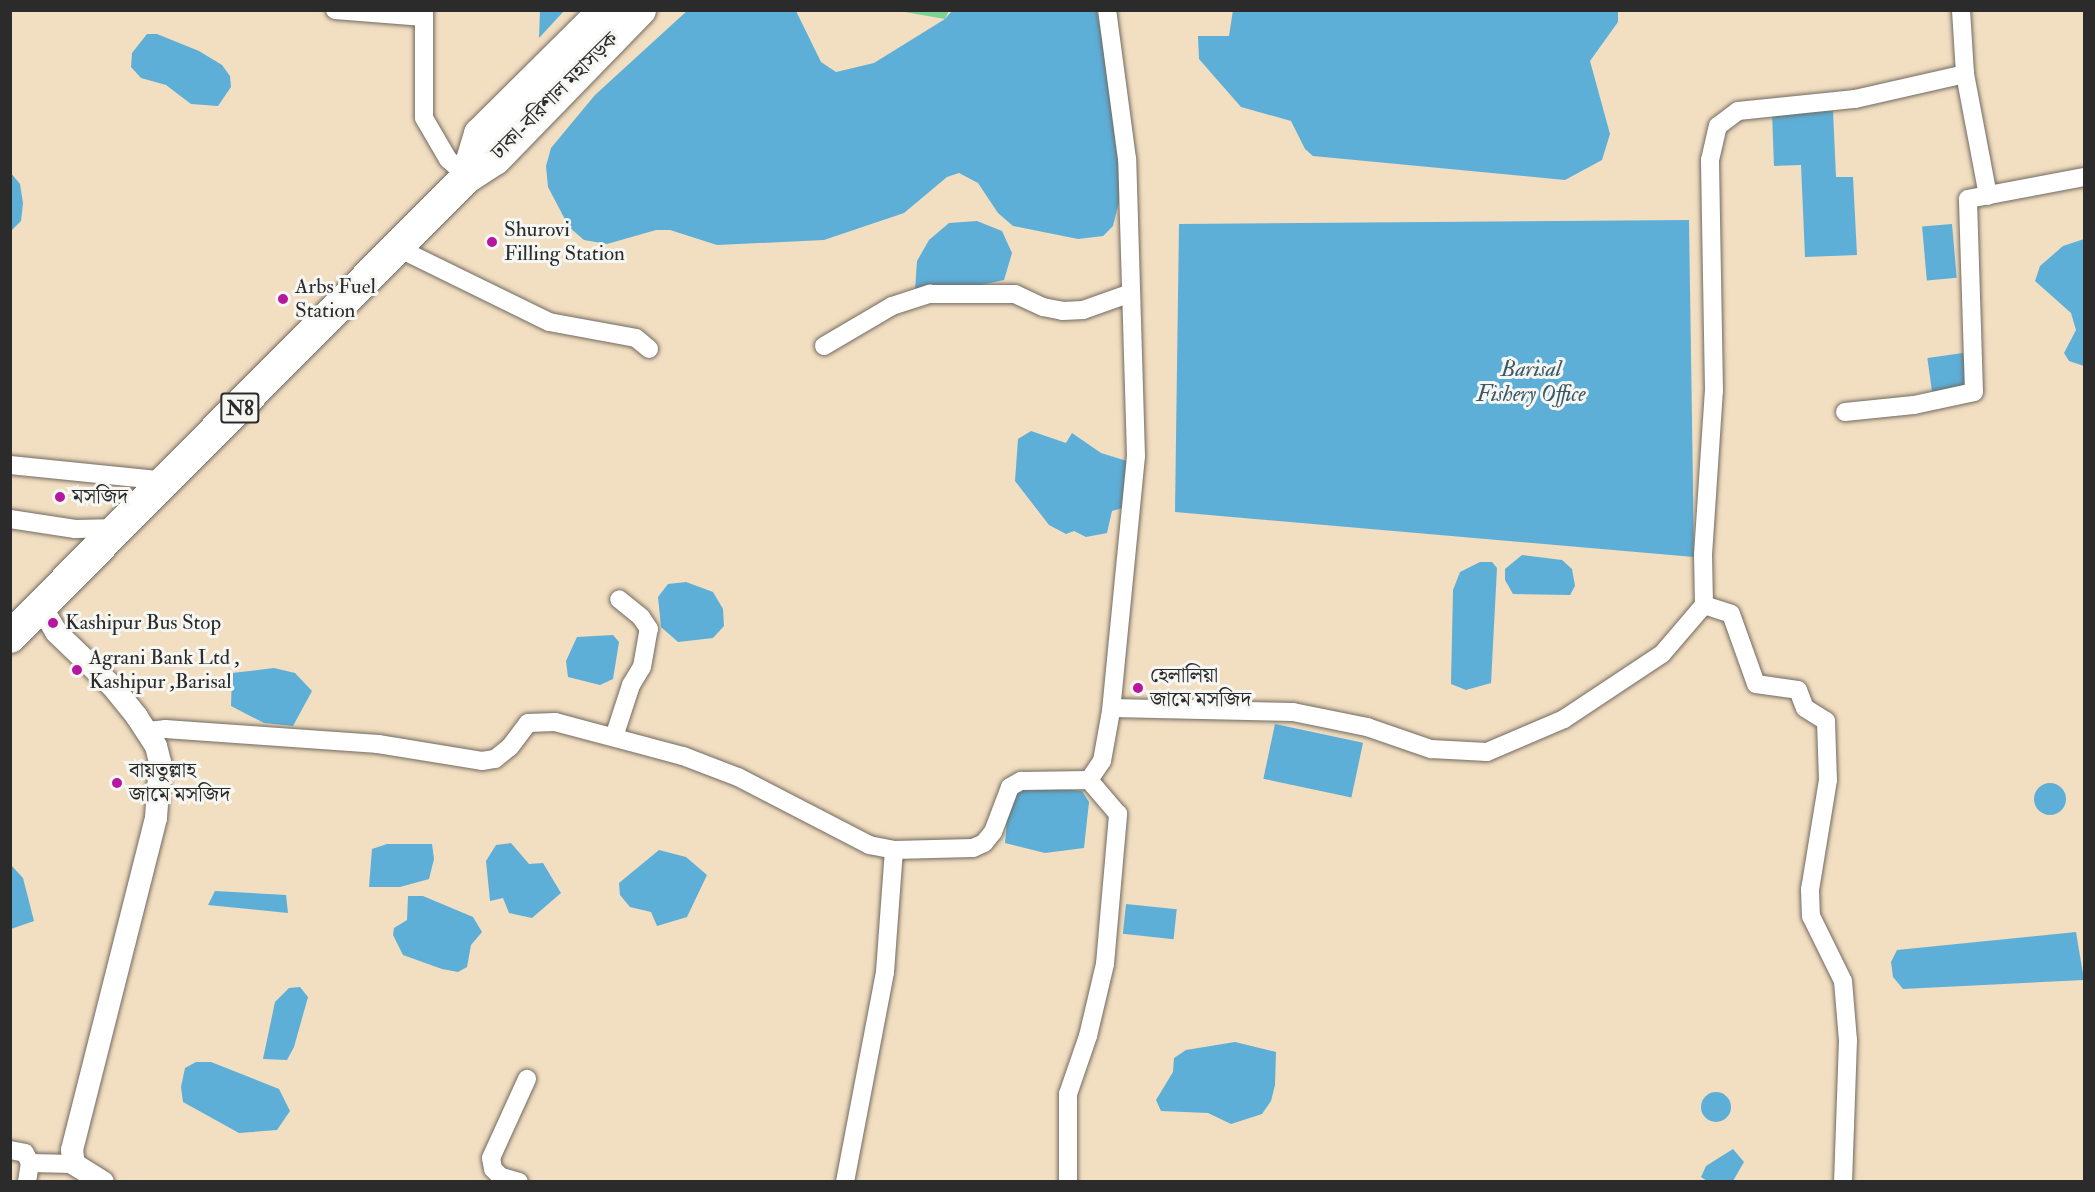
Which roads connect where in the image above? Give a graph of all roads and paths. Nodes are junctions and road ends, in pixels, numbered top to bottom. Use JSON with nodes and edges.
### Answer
{"nodes":[{"id":1,"x":335,"y":10,"type":"edge"},
{"id":2,"x":605,"y":10,"type":"edge"},
{"id":3,"x":640,"y":10,"type":"edge"},
{"id":4,"x":1107,"y":10,"type":"edge"},
{"id":5,"x":1961,"y":10,"type":"edge"},
{"id":6,"x":424,"y":14,"type":"edge"},
{"id":7,"x":1965,"y":74,"type":"junction"},
{"id":8,"x":467,"y":177,"type":"junction"},
{"id":9,"x":2085,"y":177,"type":"edge"},
{"id":10,"x":1988,"y":196,"type":"junction"},
{"id":11,"x":398,"y":248,"type":"junction"},
{"id":12,"x":1131,"y":293,"type":"junction"},
{"id":13,"x":824,"y":346,"type":"dead end"},
{"id":14,"x":649,"y":349,"type":"dead end"},
{"id":15,"x":1845,"y":412,"type":"dead end"},
{"id":16,"x":10,"y":465,"type":"edge"},
{"id":17,"x":167,"y":481,"type":"junction"},
{"id":18,"x":10,"y":519,"type":"edge"},
{"id":19,"x":119,"y":528,"type":"junction"},
{"id":20,"x":619,"y":599,"type":"dead end"},
{"id":21,"x":40,"y":605,"type":"junction"},
{"id":22,"x":1704,"y":605,"type":"junction"},
{"id":23,"x":10,"y":637,"type":"edge"},
{"id":24,"x":1112,"y":708,"type":"junction"},
{"id":25,"x":147,"y":731,"type":"junction"},
{"id":26,"x":614,"y":737,"type":"junction"},
{"id":27,"x":1089,"y":780,"type":"junction"},
{"id":28,"x":894,"y":850,"type":"junction"},
{"id":29,"x":527,"y":1079,"type":"dead end"},
{"id":30,"x":10,"y":1150,"type":"edge"},
{"id":31,"x":30,"y":1163,"type":"junction"},
{"id":32,"x":74,"y":1164,"type":"junction"},
{"id":33,"x":27,"y":1182,"type":"edge"},
{"id":34,"x":104,"y":1182,"type":"edge"},
{"id":35,"x":519,"y":1182,"type":"edge"},
{"id":36,"x":845,"y":1182,"type":"edge"},
{"id":37,"x":1068,"y":1182,"type":"edge"},
{"id":38,"x":1843,"y":1182,"type":"edge"}],
"edges":[{"from":1,"to":6,"type":"street"},
{"from":2,"to":8,"type":"highway","name":"ঢাকা-বরিশাল মহাসড়ক","number":"N8"},
{"from":3,"to":8,"type":"highway","name":"ঢাকা-বরিশাল মহাসড়ক","number":"N8"},
{"from":4,"to":12,"type":"street"},
{"from":5,"to":7,"type":"street"},
{"from":6,"to":8,"type":"street"},
{"from":7,"to":10,"type":"street"},
{"from":7,"to":22,"type":"street"},
{"from":8,"to":11,"type":"highway","name":"ঢাকা-বরিশাল মহাসড়ক","number":"N8"},
{"from":9,"to":10,"type":"street"},
{"from":10,"to":15,"type":"street"},
{"from":11,"to":14,"type":"street"},
{"from":11,"to":17,"type":"highway","name":"ঢাকা-বরিশাল মহাসড়ক","number":"N8"},
{"from":12,"to":13,"type":"street"},
{"from":12,"to":24,"type":"street"},
{"from":16,"to":17,"type":"street"},
{"from":17,"to":19,"type":"highway","name":"ঢাকা-বরিশাল মহাসড়ক","number":"N8"},
{"from":18,"to":19,"type":"street"},
{"from":19,"to":21,"type":"highway","name":"ঢাকা-বরিশাল মহাসড়ক","number":"N8"},
{"from":20,"to":26,"type":"street"},
{"from":21,"to":23,"type":"highway","name":"ঢাকা-বরিশাল মহাসড়ক","number":"N8"},
{"from":21,"to":25,"type":"street"},
{"from":22,"to":24,"type":"street"},
{"from":22,"to":38,"type":"street"},
{"from":24,"to":27,"type":"street"},
{"from":25,"to":26,"type":"street"},
{"from":25,"to":32,"type":"street"},
{"from":26,"to":28,"type":"street"},
{"from":27,"to":28,"type":"street"},
{"from":27,"to":37,"type":"street"},
{"from":28,"to":36,"type":"street"},
{"from":29,"to":35,"type":"street"},
{"from":30,"to":31,"type":"street"},
{"from":31,"to":32,"type":"street"},
{"from":31,"to":33,"type":"street"},
{"from":32,"to":34,"type":"street"}]}
